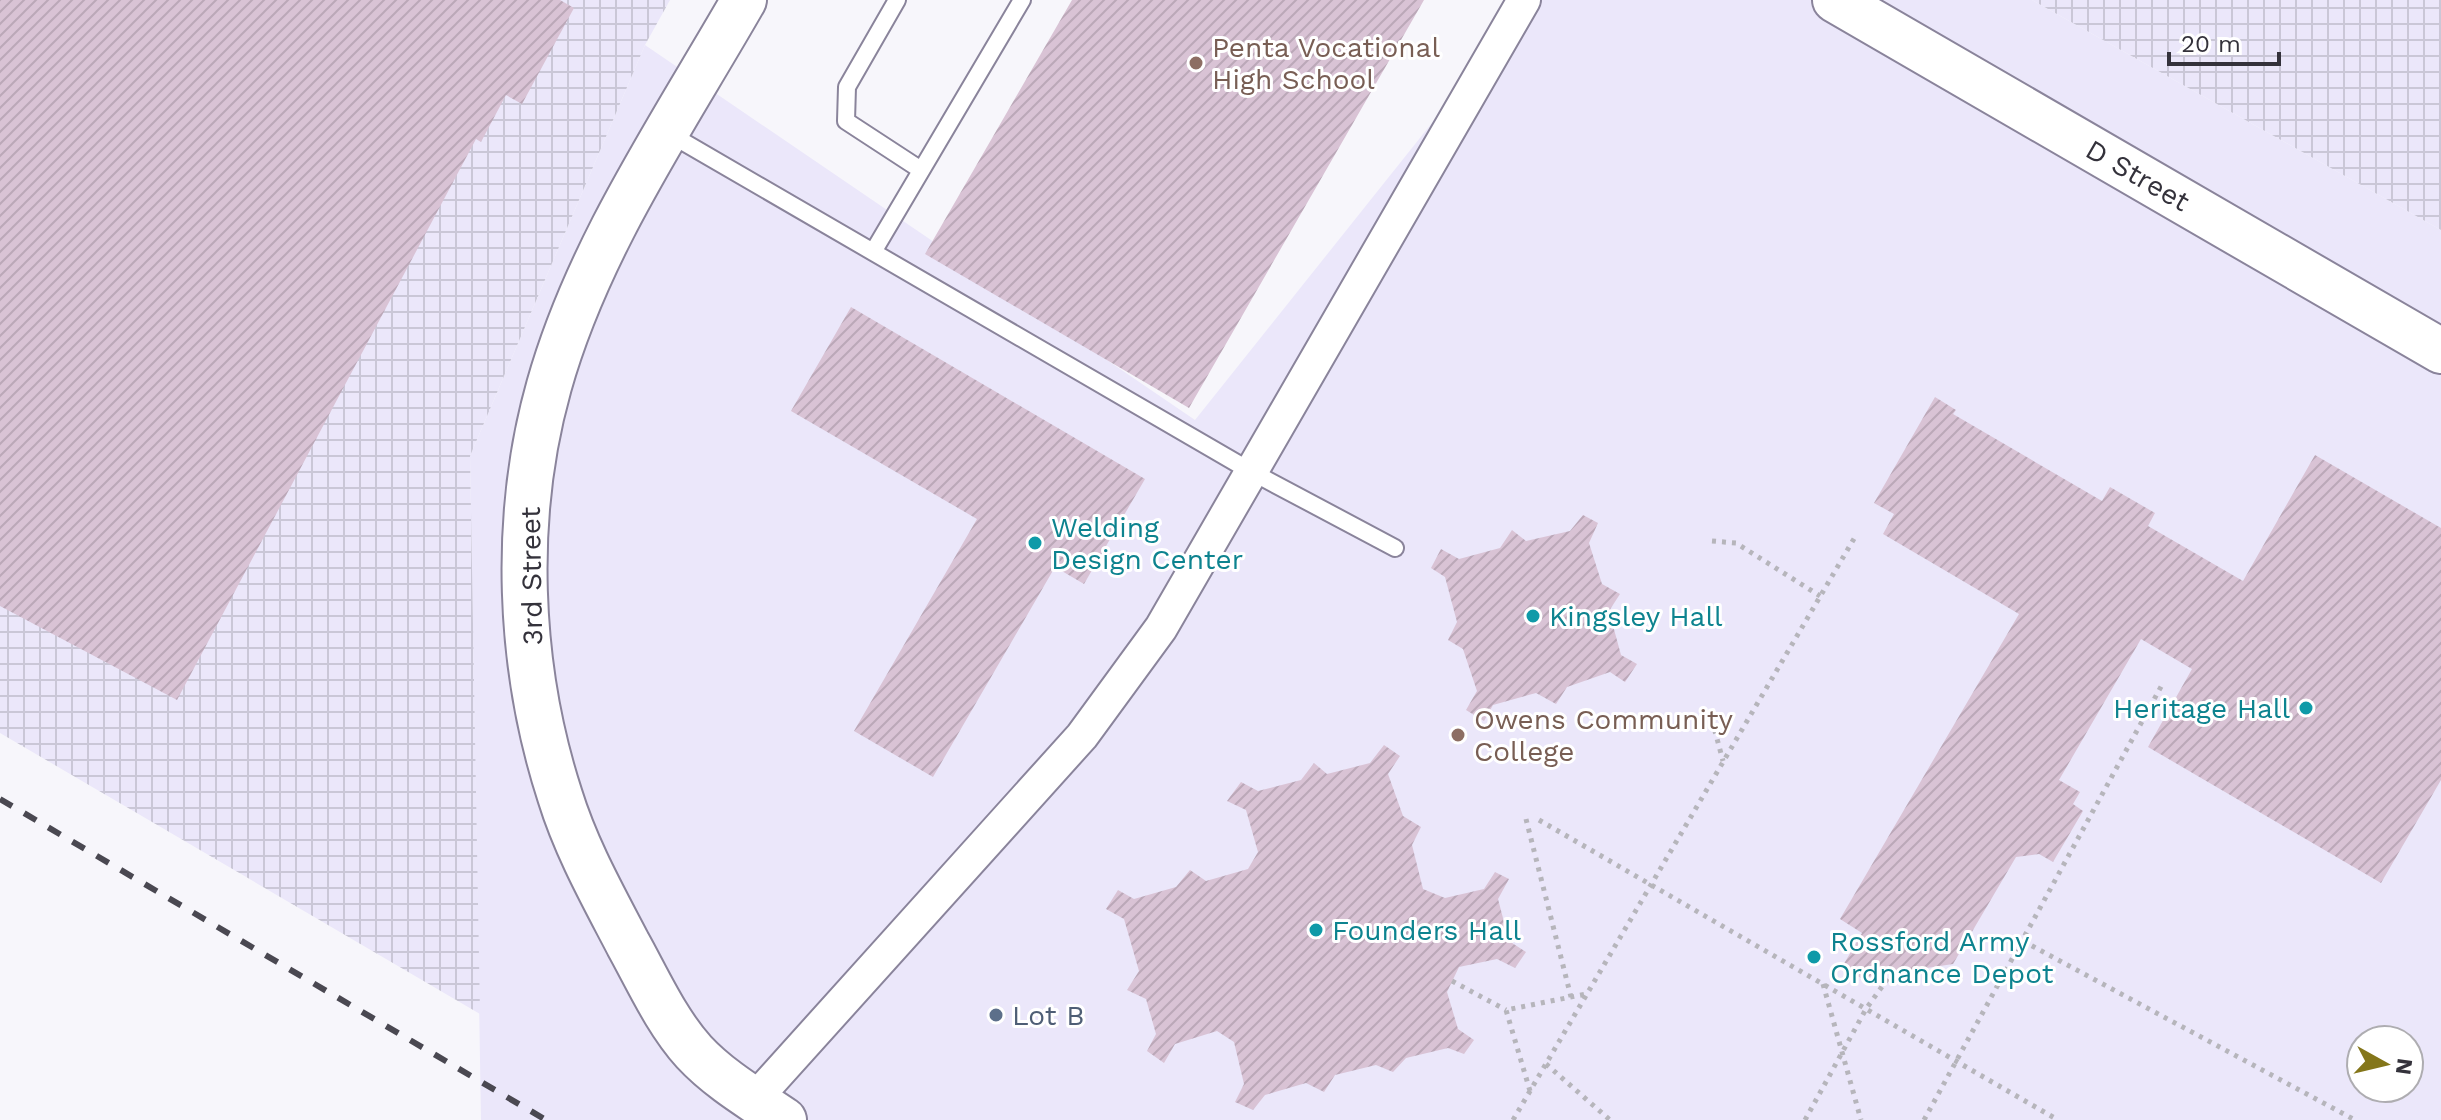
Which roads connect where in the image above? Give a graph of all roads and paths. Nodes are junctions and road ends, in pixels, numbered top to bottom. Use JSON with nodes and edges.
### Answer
{"nodes":[{"id":1,"x":744,"y":0,"type":"edge"},
{"id":2,"x":897,"y":0,"type":"edge"},
{"id":3,"x":1022,"y":0,"type":"edge"},
{"id":4,"x":1524,"y":0,"type":"edge"},
{"id":5,"x":1835,"y":0,"type":"edge"},
{"id":6,"x":668,"y":133,"type":"junction"},
{"id":7,"x":921,"y":170,"type":"junction"},
{"id":8,"x":873,"y":252,"type":"junction"},
{"id":9,"x":2441,"y":351,"type":"edge"},
{"id":10,"x":1252,"y":472,"type":"junction"},
{"id":11,"x":1855,"y":537,"type":"dead end"},
{"id":12,"x":1712,"y":541,"type":"dead end"},
{"id":13,"x":1395,"y":548,"type":"dead end"},
{"id":14,"x":1820,"y":596,"type":"junction"},
{"id":15,"x":2163,"y":683,"type":"dead end"},
{"id":16,"x":1712,"y":720,"type":"dead end"},
{"id":17,"x":1723,"y":761,"type":"junction"},
{"id":18,"x":1526,"y":819,"type":"dead end"},
{"id":19,"x":1539,"y":820,"type":"dead end"},
{"id":20,"x":1653,"y":883,"type":"junction"},
{"id":21,"x":2023,"y":941,"type":"junction"},
{"id":22,"x":1891,"y":974,"type":"dead end"},
{"id":23,"x":1452,"y":981,"type":"dead end"},
{"id":24,"x":1822,"y":983,"type":"junction"},
{"id":25,"x":1587,"y":994,"type":"junction"},
{"id":26,"x":1571,"y":997,"type":"junction"},
{"id":27,"x":1866,"y":1009,"type":"junction"},
{"id":28,"x":1506,"y":1010,"type":"junction"},
{"id":29,"x":1843,"y":1054,"type":"junction"},
{"id":30,"x":1958,"y":1063,"type":"junction"},
{"id":31,"x":1546,"y":1064,"type":"junction"},
{"id":32,"x":1530,"y":1092,"type":"junction"},
{"id":33,"x":769,"y":1110,"type":"edge"},
{"id":34,"x":1513,"y":1120,"type":"edge"},
{"id":35,"x":1610,"y":1120,"type":"edge"},
{"id":36,"x":1805,"y":1120,"type":"edge"},
{"id":37,"x":1861,"y":1120,"type":"edge"},
{"id":38,"x":1924,"y":1120,"type":"edge"},
{"id":39,"x":2058,"y":1120,"type":"edge"},
{"id":40,"x":2355,"y":1120,"type":"edge"}],
"edges":[{"from":1,"to":6,"type":"street","name":"3rd Street"},
{"from":2,"to":7,"type":"lane"},
{"from":3,"to":7,"type":"lane"},
{"from":4,"to":10,"type":"street"},
{"from":5,"to":9,"type":"street","name":"D Street"},
{"from":6,"to":8,"type":"lane"},
{"from":6,"to":33,"type":"street","name":"3rd Street"},
{"from":7,"to":8,"type":"lane"},
{"from":8,"to":10,"type":"lane"},
{"from":10,"to":13,"type":"lane"},
{"from":10,"to":33,"type":"street"},
{"from":11,"to":14,"type":"path"},
{"from":12,"to":14,"type":"path"},
{"from":14,"to":17,"type":"path"},
{"from":15,"to":21,"type":"path"},
{"from":16,"to":17,"type":"path"},
{"from":17,"to":20,"type":"path"},
{"from":18,"to":26,"type":"path"},
{"from":19,"to":20,"type":"path"},
{"from":20,"to":24,"type":"path"},
{"from":20,"to":25,"type":"path"},
{"from":21,"to":30,"type":"path"},
{"from":21,"to":40,"type":"path"},
{"from":22,"to":27,"type":"path"},
{"from":23,"to":28,"type":"path"},
{"from":24,"to":27,"type":"path"},
{"from":24,"to":29,"type":"path"},
{"from":25,"to":26,"type":"path"},
{"from":25,"to":31,"type":"path"},
{"from":26,"to":28,"type":"path"},
{"from":27,"to":29,"type":"path"},
{"from":27,"to":30,"type":"path"},
{"from":28,"to":32,"type":"path"},
{"from":29,"to":36,"type":"path"},
{"from":29,"to":37,"type":"path"},
{"from":30,"to":38,"type":"path"},
{"from":30,"to":39,"type":"path"},
{"from":31,"to":32,"type":"path"},
{"from":31,"to":35,"type":"path"},
{"from":32,"to":34,"type":"path"}]}
